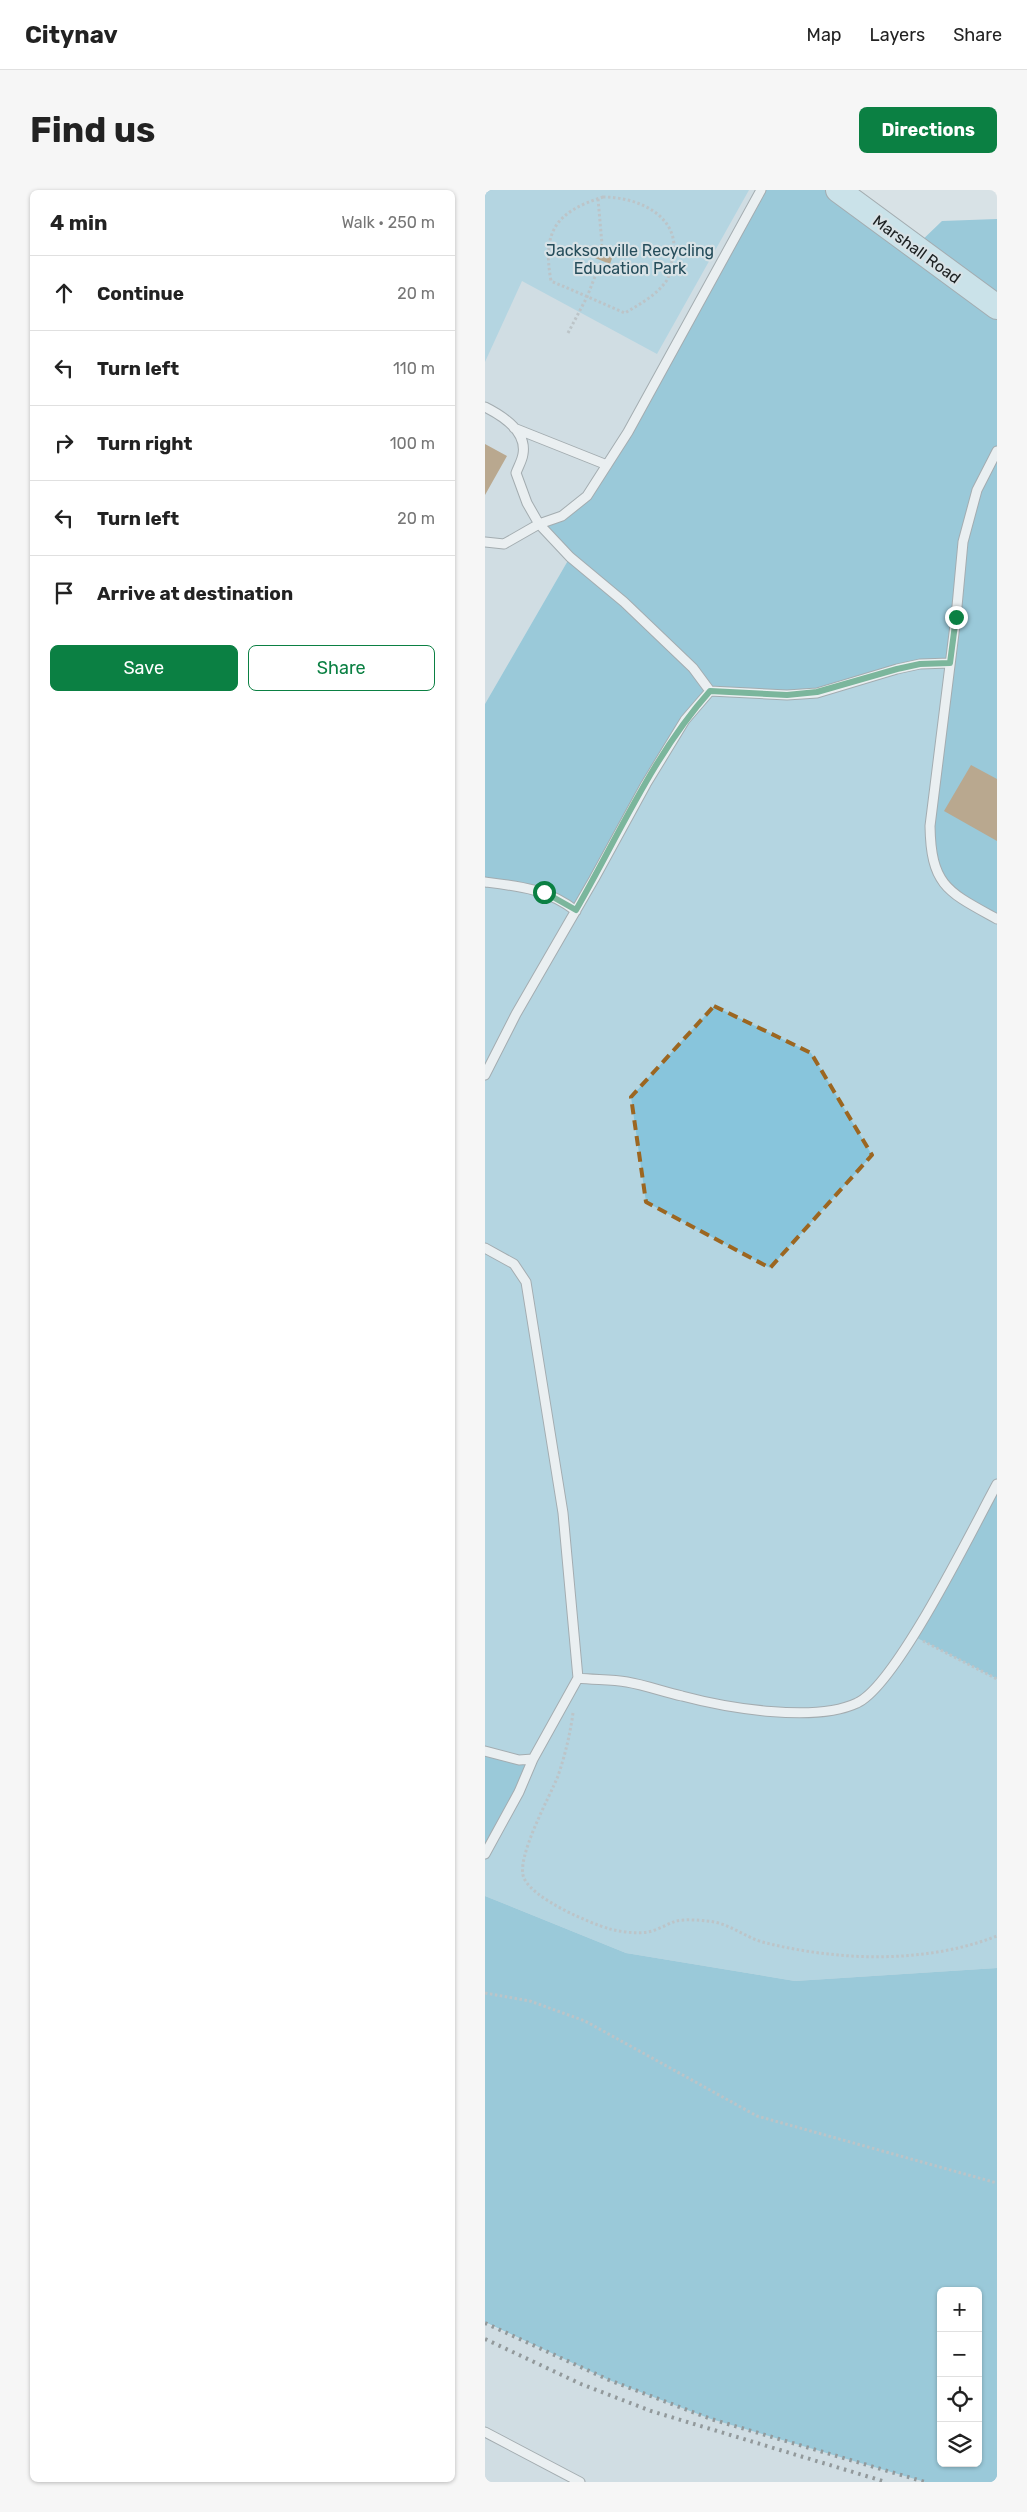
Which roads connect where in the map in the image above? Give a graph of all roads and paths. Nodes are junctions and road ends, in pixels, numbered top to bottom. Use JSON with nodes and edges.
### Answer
{"nodes":[{"id":1,"x":761,"y":190,"type":"edge"},
{"id":2,"x":838,"y":190,"type":"edge"},
{"id":3,"x":598,"y":199,"type":"junction"},
{"id":4,"x":602,"y":244,"type":"dead end"},
{"id":5,"x":601,"y":261,"type":"dead end"},
{"id":6,"x":587,"y":297,"type":"junction"},
{"id":7,"x":997,"y":307,"type":"edge"},
{"id":8,"x":568,"y":333,"type":"dead end"},
{"id":9,"x":485,"y":407,"type":"edge"},
{"id":10,"x":515,"y":428,"type":"junction"},
{"id":11,"x":997,"y":451,"type":"edge"},
{"id":12,"x":607,"y":465,"type":"junction"},
{"id":13,"x":539,"y":524,"type":"junction"},
{"id":14,"x":485,"y":542,"type":"edge"},
{"id":15,"x":950,"y":663,"type":"junction"},
{"id":16,"x":710,"y":691,"type":"junction"},
{"id":17,"x":485,"y":882,"type":"edge"},
{"id":18,"x":576,"y":910,"type":"junction"},
{"id":19,"x":997,"y":919,"type":"edge"},
{"id":20,"x":485,"y":1076,"type":"edge"},
{"id":21,"x":485,"y":1248,"type":"edge"},
{"id":22,"x":997,"y":1484,"type":"edge"},
{"id":23,"x":913,"y":1636,"type":"junction"},
{"id":24,"x":578,"y":1678,"type":"junction"},
{"id":25,"x":997,"y":1679,"type":"edge"},
{"id":26,"x":485,"y":1751,"type":"edge"},
{"id":27,"x":533,"y":1759,"type":"junction"},
{"id":28,"x":485,"y":1854,"type":"edge"},
{"id":29,"x":997,"y":1936,"type":"edge"},
{"id":30,"x":485,"y":1993,"type":"edge"},
{"id":31,"x":997,"y":2184,"type":"edge"},
{"id":32,"x":485,"y":2432,"type":"edge"},
{"id":33,"x":580,"y":2482,"type":"edge"}],
"edges":[{"from":1,"to":12,"type":"lane"},
{"from":2,"to":7,"type":"main road","name":"Marshall Road"},
{"from":3,"to":4,"type":"path"},
{"from":3,"to":6,"type":"path"},
{"from":3,"to":6,"type":"path"},
{"from":5,"to":6,"type":"path"},
{"from":6,"to":8,"type":"path"},
{"from":9,"to":10,"type":"lane"},
{"from":10,"to":12,"type":"lane"},
{"from":10,"to":13,"type":"lane"},
{"from":11,"to":15,"type":"lane"},
{"from":12,"to":13,"type":"lane"},
{"from":13,"to":14,"type":"lane"},
{"from":13,"to":16,"type":"lane"},
{"from":15,"to":16,"type":"lane"},
{"from":15,"to":19,"type":"lane"},
{"from":16,"to":18,"type":"lane"},
{"from":17,"to":18,"type":"lane"},
{"from":18,"to":20,"type":"lane"},
{"from":21,"to":24,"type":"lane"},
{"from":22,"to":23,"type":"lane"},
{"from":23,"to":24,"type":"lane"},
{"from":23,"to":25,"type":"path"},
{"from":24,"to":27,"type":"lane"},
{"from":24,"to":29,"type":"path"},
{"from":26,"to":27,"type":"lane"},
{"from":27,"to":28,"type":"lane"},
{"from":30,"to":31,"type":"path"},
{"from":32,"to":33,"type":"lane"}]}
